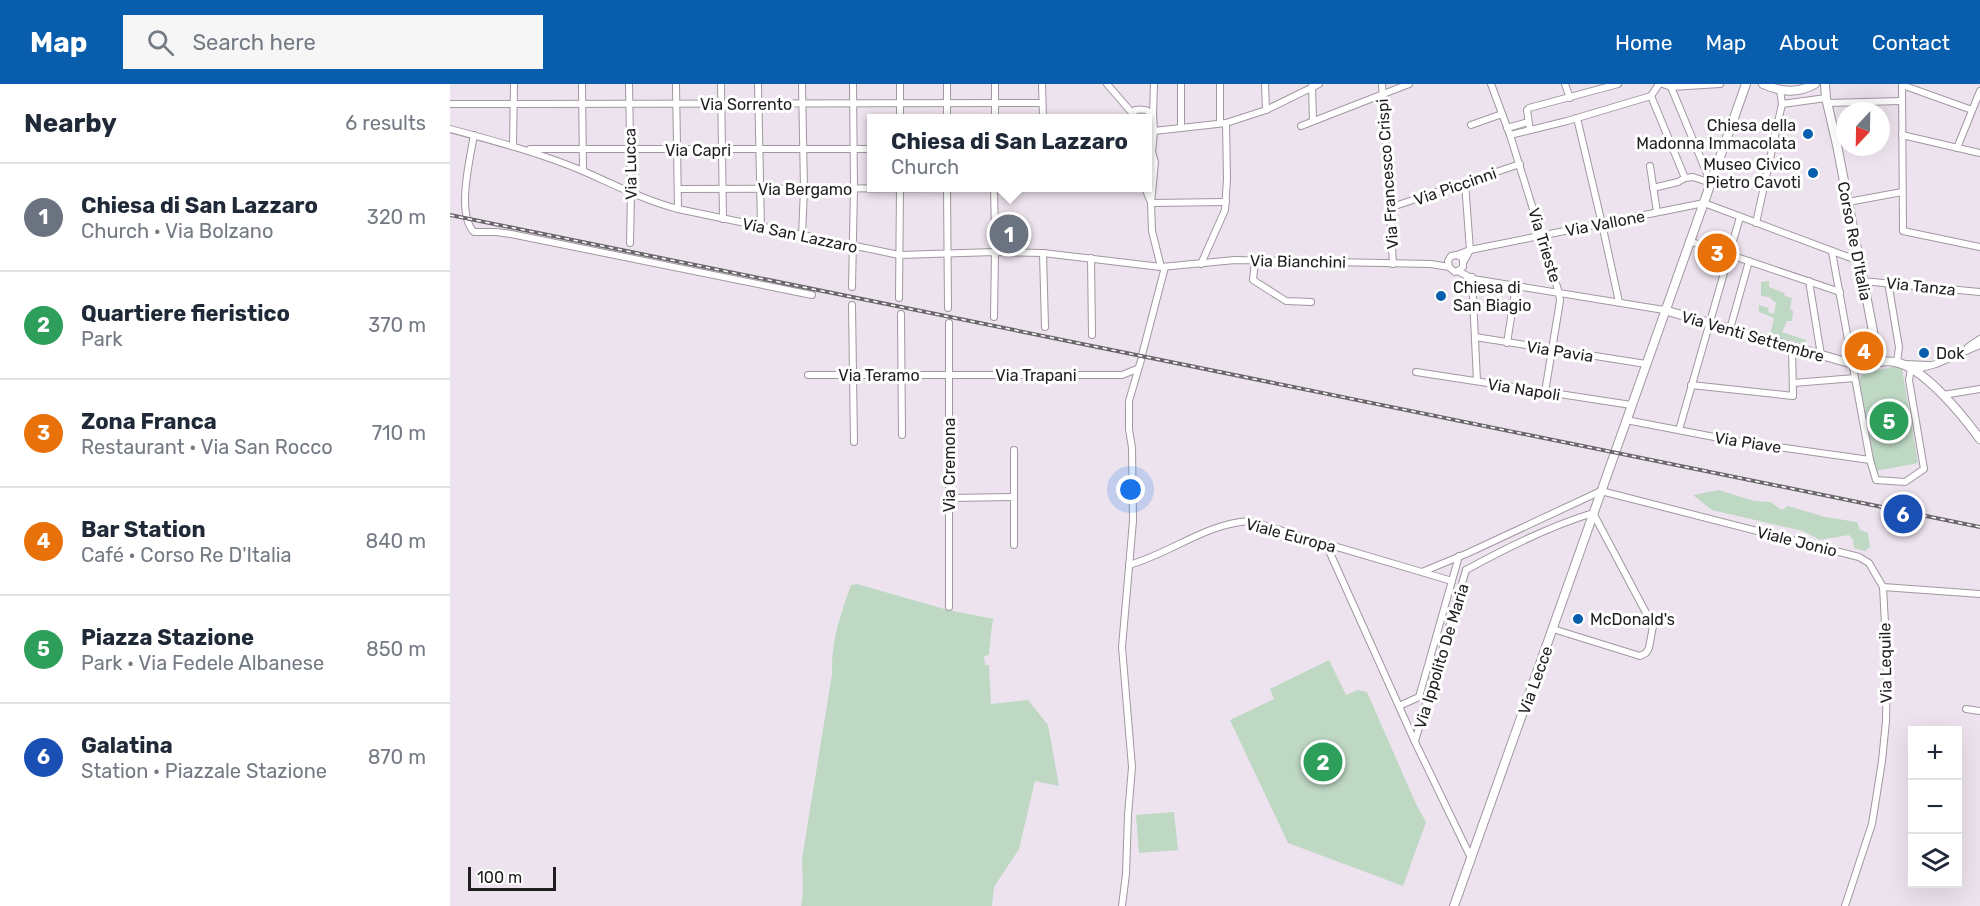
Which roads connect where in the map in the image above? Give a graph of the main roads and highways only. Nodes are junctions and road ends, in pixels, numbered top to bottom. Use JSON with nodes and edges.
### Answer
{"nodes":[{"id":1,"x":1746,"y":84,"type":"edge"},
{"id":2,"x":1763,"y":84,"type":"edge"},
{"id":3,"x":1815,"y":84,"type":"edge"},
{"id":4,"x":1825,"y":84,"type":"edge"},
{"id":5,"x":1664,"y":310,"type":"junction"},
{"id":6,"x":1879,"y":362,"type":"junction"},
{"id":7,"x":1980,"y":439,"type":"edge"},
{"id":8,"x":1454,"y":906,"type":"edge"}],
"edges":[{"from":1,"to":5,"type":"main road","name":"Via Lecce"},
{"from":2,"to":3,"type":"main road"},
{"from":4,"to":6,"type":"main road","name":"Corso Re D'Italia"},
{"from":5,"to":6,"type":"main road","name":"Via Venti Settembre"},
{"from":5,"to":8,"type":"main road","name":"Via Lecce"},
{"from":6,"to":7,"type":"main road","name":"Via Venti Settembre"}]}
